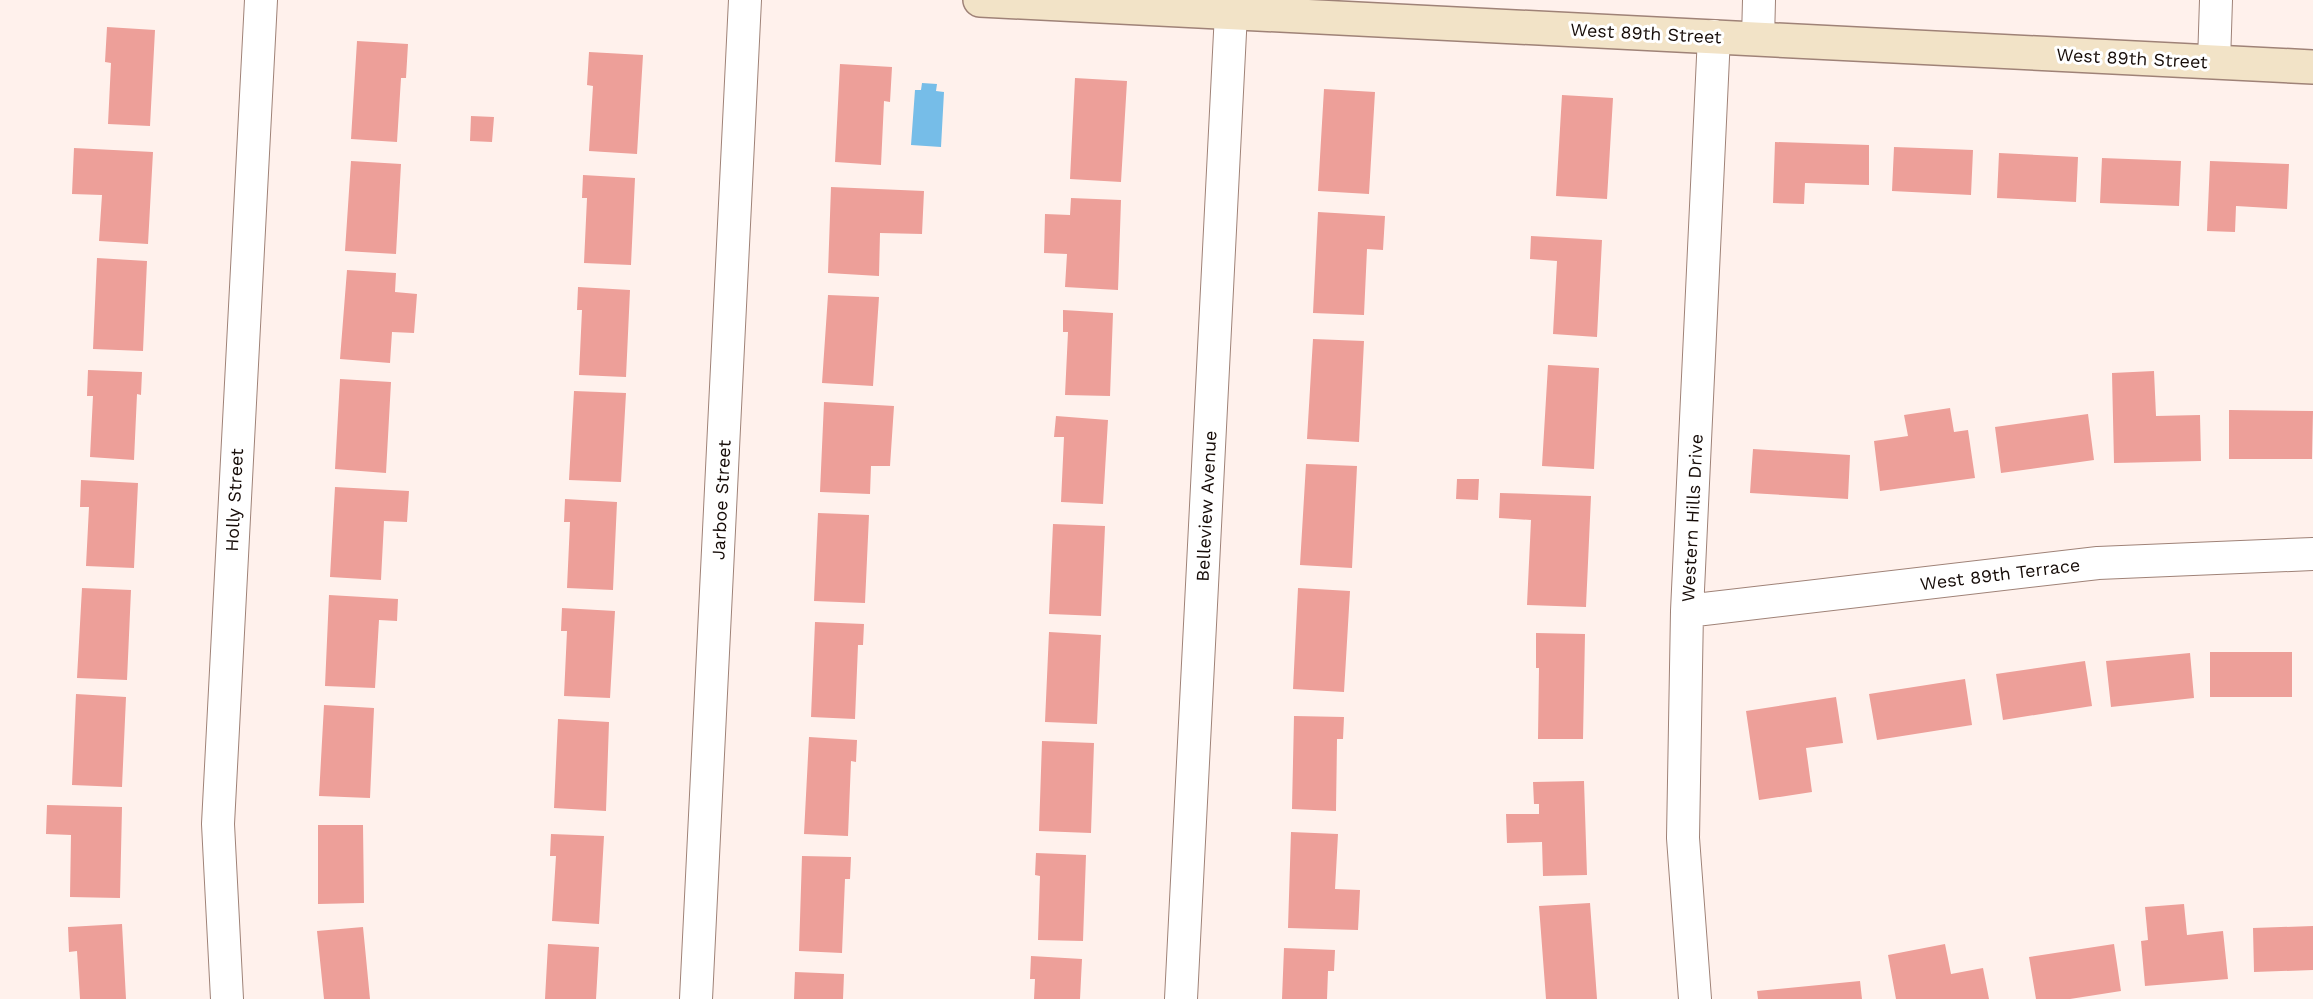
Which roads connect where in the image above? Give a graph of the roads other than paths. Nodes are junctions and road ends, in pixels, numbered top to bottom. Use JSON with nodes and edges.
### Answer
{"nodes":[{"id":1,"x":261,"y":0,"type":"edge"},
{"id":2,"x":745,"y":0,"type":"edge"},
{"id":3,"x":980,"y":0,"type":"edge"},
{"id":4,"x":1759,"y":0,"type":"edge"},
{"id":5,"x":2216,"y":0,"type":"edge"},
{"id":6,"x":1277,"y":8,"type":"edge"},
{"id":7,"x":1231,"y":13,"type":"junction"},
{"id":8,"x":1714,"y":36,"type":"junction"},
{"id":9,"x":1758,"y":39,"type":"junction"},
{"id":10,"x":2214,"y":62,"type":"junction"},
{"id":11,"x":2313,"y":67,"type":"edge"},
{"id":12,"x":2313,"y":554,"type":"edge"},
{"id":13,"x":1687,"y":611,"type":"junction"},
{"id":14,"x":226,"y":999,"type":"edge"},
{"id":15,"x":696,"y":999,"type":"edge"},
{"id":16,"x":1181,"y":999,"type":"edge"},
{"id":17,"x":1695,"y":999,"type":"edge"}],
"edges":[{"from":1,"to":14,"type":"street","name":"Holly Street"},
{"from":2,"to":15,"type":"street","name":"Jarboe Street"},
{"from":3,"to":7,"type":"street","name":"West 89th Street"},
{"from":4,"to":9,"type":"street"},
{"from":5,"to":10,"type":"street"},
{"from":6,"to":7,"type":"street","name":"West 89th Street"},
{"from":6,"to":8,"type":"street","name":"West 89th Street"},
{"from":7,"to":16,"type":"street","name":"Belleview Avenue"},
{"from":8,"to":9,"type":"street","name":"West 89th Street"},
{"from":8,"to":13,"type":"street","name":"Western Hills Drive"},
{"from":9,"to":10,"type":"street","name":"West 89th Street"},
{"from":10,"to":11,"type":"street","name":"West 89th Street"},
{"from":12,"to":13,"type":"street","name":"West 89th Terrace"},
{"from":13,"to":17,"type":"street","name":"Western Hills Drive"}]}
